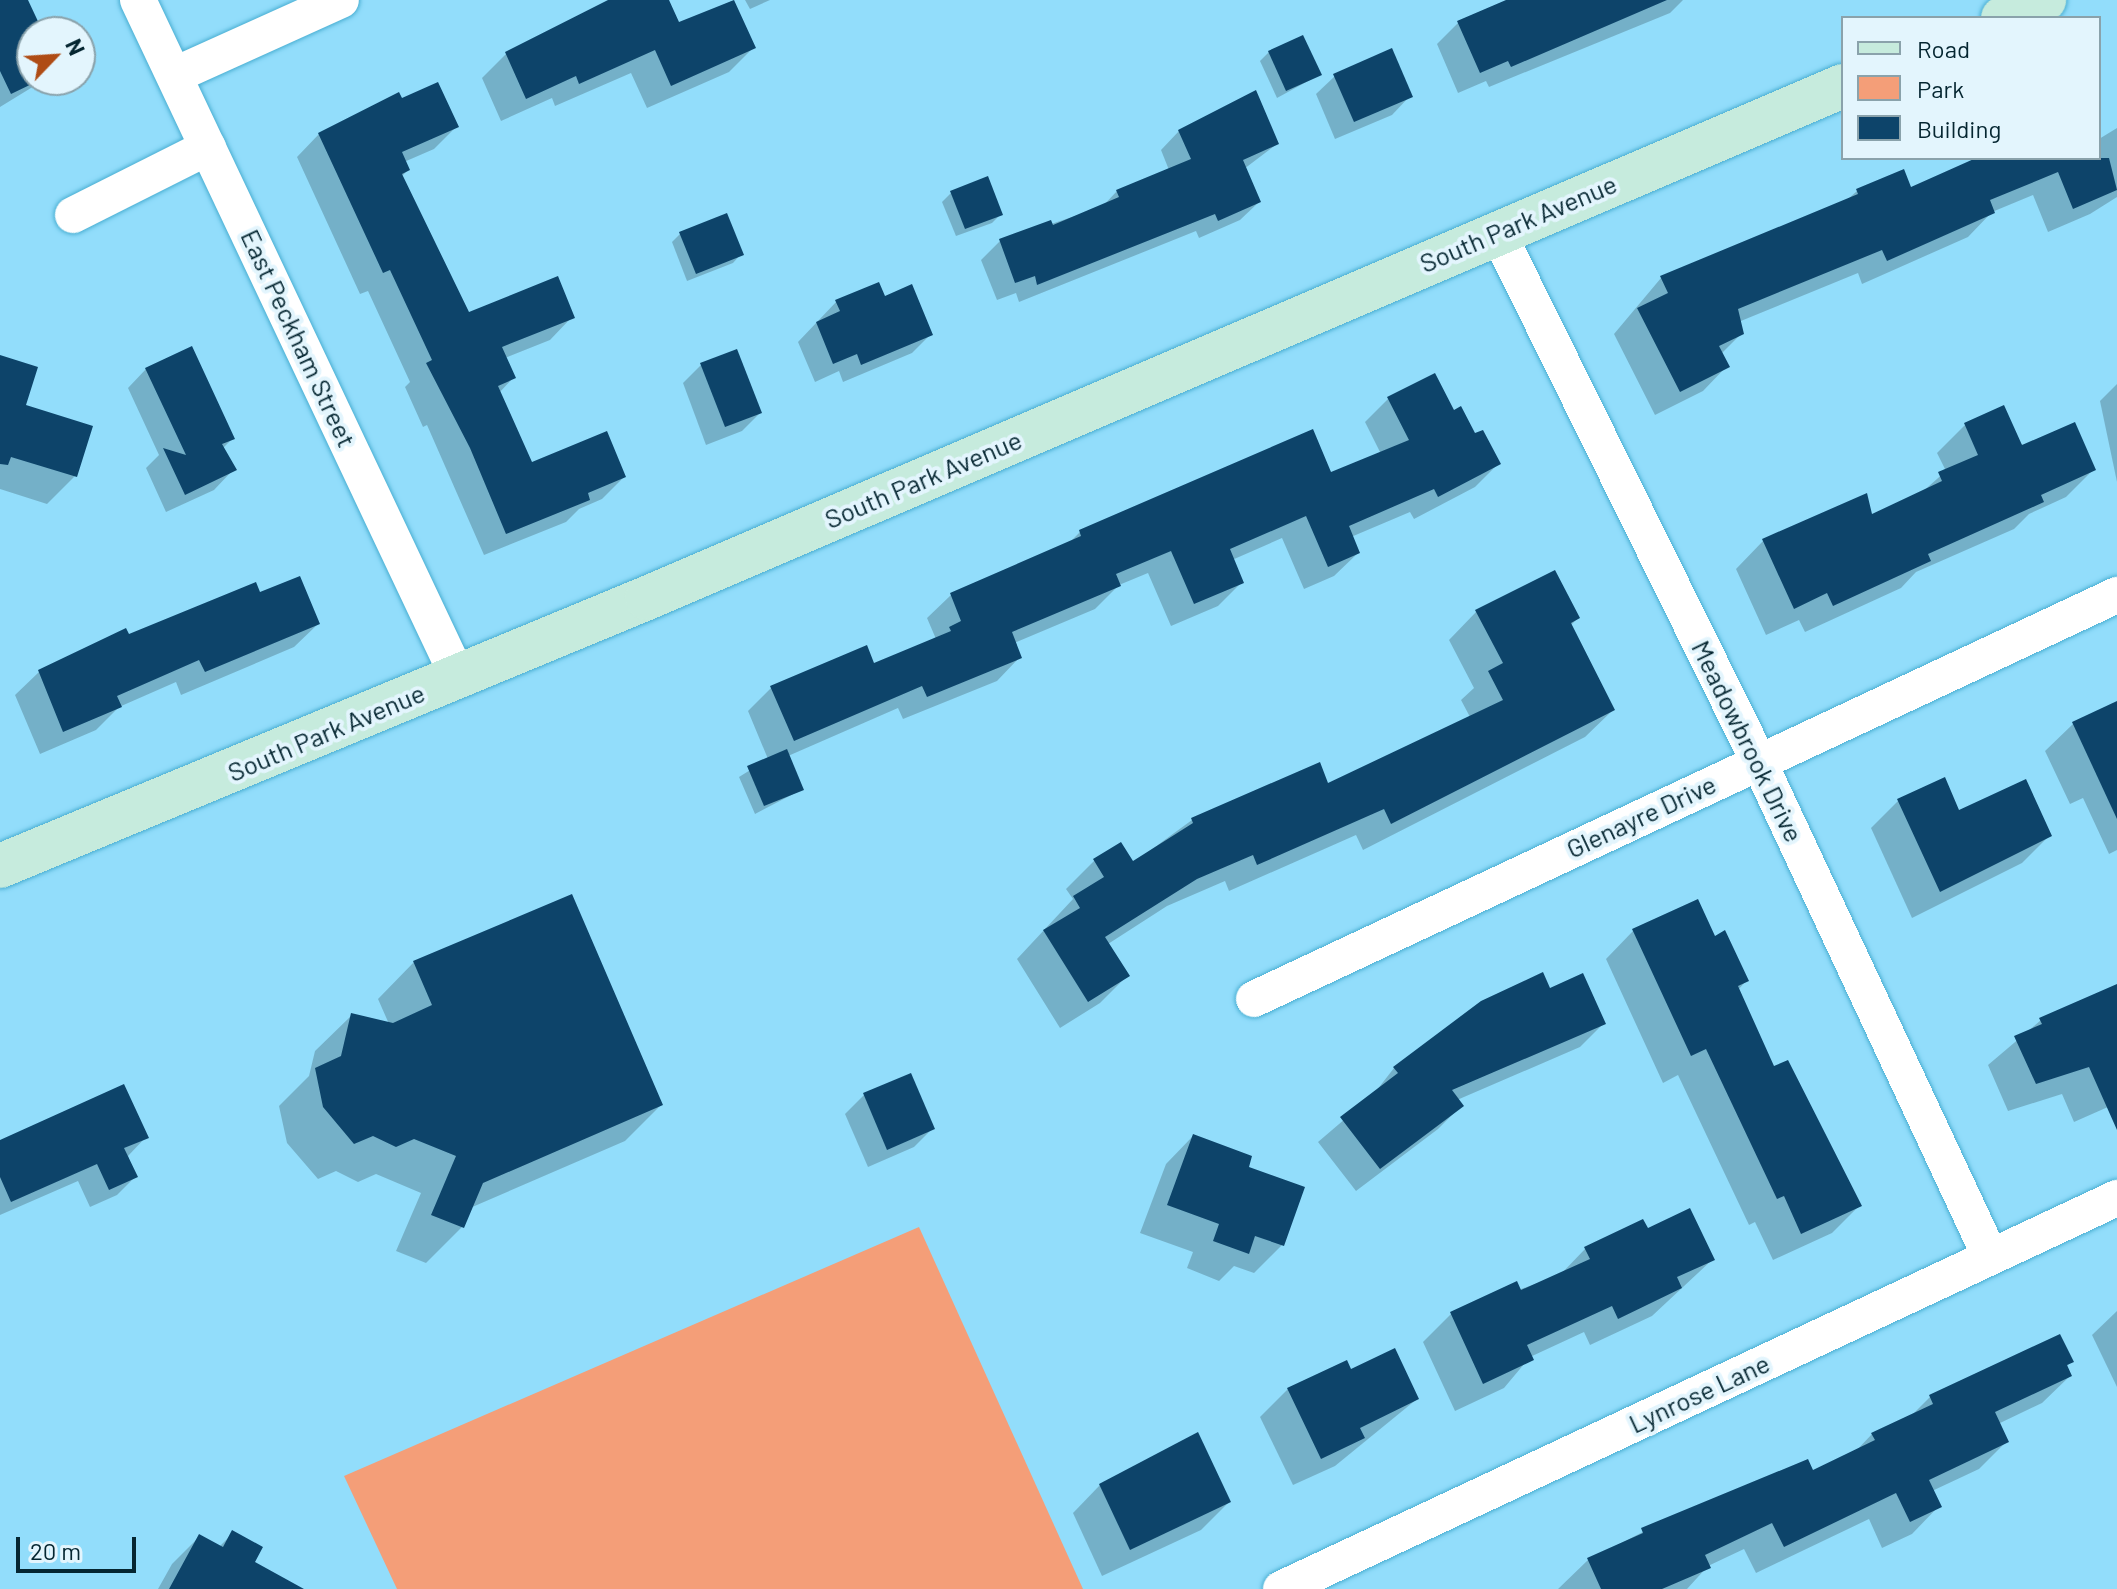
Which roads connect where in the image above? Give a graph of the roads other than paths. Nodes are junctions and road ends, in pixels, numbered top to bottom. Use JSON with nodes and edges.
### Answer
{"nodes":[{"id":1,"x":138,"y":0,"type":"edge"},
{"id":2,"x":341,"y":0,"type":"edge"},
{"id":3,"x":2044,"y":0,"type":"edge"},
{"id":4,"x":2008,"y":16,"type":"edge"},
{"id":5,"x":175,"y":75,"type":"junction"},
{"id":6,"x":1841,"y":87,"type":"edge"},
{"id":7,"x":208,"y":147,"type":"junction"},
{"id":8,"x":73,"y":215,"type":"dead end"},
{"id":9,"x":1497,"y":231,"type":"junction"},
{"id":10,"x":2117,"y":595,"type":"edge"},
{"id":11,"x":458,"y":677,"type":"junction"},
{"id":12,"x":1758,"y":760,"type":"junction"},
{"id":13,"x":0,"y":866,"type":"edge"},
{"id":14,"x":1254,"y":999,"type":"dead end"},
{"id":15,"x":2117,"y":1198,"type":"edge"},
{"id":16,"x":1990,"y":1256,"type":"junction"},
{"id":17,"x":1281,"y":1589,"type":"edge"}],
"edges":[{"from":1,"to":5,"type":"street","name":"East Peckham Street"},
{"from":2,"to":5,"type":"street"},
{"from":3,"to":4,"type":"main road"},
{"from":5,"to":7,"type":"street","name":"East Peckham Street"},
{"from":6,"to":9,"type":"main road","name":"South Park Avenue"},
{"from":7,"to":8,"type":"street"},
{"from":7,"to":11,"type":"street","name":"East Peckham Street"},
{"from":9,"to":11,"type":"main road","name":"South Park Avenue"},
{"from":9,"to":12,"type":"street","name":"Meadowbrook Drive"},
{"from":10,"to":12,"type":"street","name":"Glenayre Drive"},
{"from":11,"to":13,"type":"main road","name":"South Park Avenue"},
{"from":12,"to":14,"type":"street","name":"Glenayre Drive"},
{"from":12,"to":16,"type":"street","name":"Meadowbrook Drive"},
{"from":15,"to":16,"type":"street","name":"Lynrose Lane"},
{"from":16,"to":17,"type":"street","name":"Lynrose Lane"}]}
